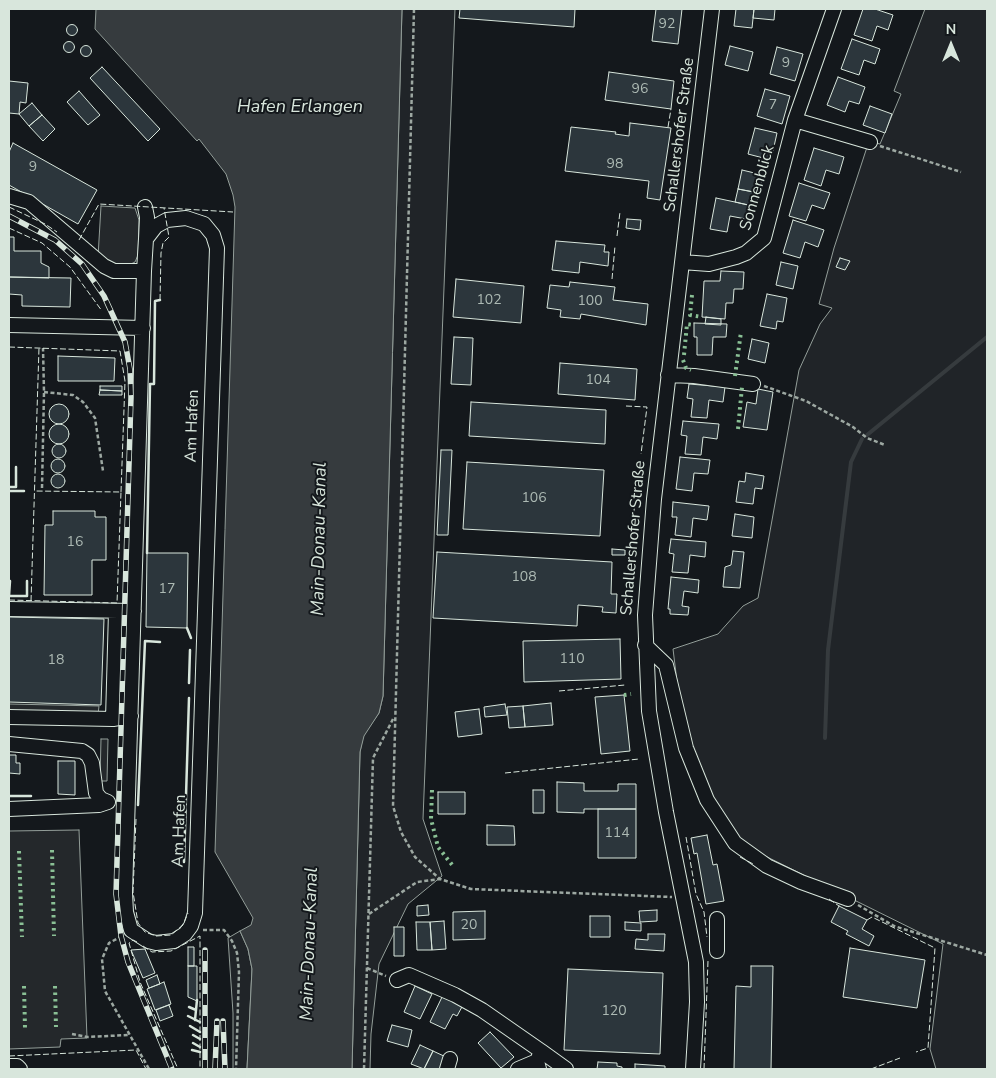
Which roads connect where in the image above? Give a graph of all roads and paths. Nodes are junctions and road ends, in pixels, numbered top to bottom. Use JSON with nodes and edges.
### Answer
{"nodes":[{"id":1,"x":414,"y":9,"type":"edge"},
{"id":2,"x":712,"y":9,"type":"edge"},
{"id":3,"x":834,"y":9,"type":"edge"},
{"id":4,"x":795,"y":120,"type":"junction"},
{"id":5,"x":870,"y":142,"type":"joint"},
{"id":6,"x":961,"y":172,"type":"dead end"},
{"id":7,"x":9,"y":196,"type":"edge"},
{"id":8,"x":145,"y":207,"type":"dead end"},
{"id":9,"x":146,"y":239,"type":"junction"},
{"id":10,"x":682,"y":262,"type":"junction"},
{"id":11,"x":144,"y":272,"type":"junction"},
{"id":12,"x":9,"y":326,"type":"edge"},
{"id":13,"x":143,"y":328,"type":"junction"},
{"id":14,"x":43,"y":348,"type":"dead end"},
{"id":15,"x":668,"y":375,"type":"junction"},
{"id":16,"x":752,"y":384,"type":"joint"},
{"id":17,"x":44,"y":392,"type":"junction"},
{"id":18,"x":885,"y":445,"type":"dead end"},
{"id":19,"x":102,"y":471,"type":"dead end"},
{"id":20,"x":42,"y":488,"type":"dead end"},
{"id":21,"x":9,"y":609,"type":"edge"},
{"id":22,"x":116,"y":611,"type":"junction"},
{"id":23,"x":134,"y":611,"type":"junction"},
{"id":24,"x":644,"y":645,"type":"junction"},
{"id":25,"x":131,"y":716,"type":"junction"},
{"id":26,"x":9,"y":717,"type":"edge"},
{"id":27,"x":394,"y":718,"type":"junction"},
{"id":28,"x":113,"y":719,"type":"junction"},
{"id":29,"x":9,"y":744,"type":"edge"},
{"id":30,"x":108,"y":802,"type":"junction"},
{"id":31,"x":128,"y":802,"type":"junction"},
{"id":32,"x":9,"y":809,"type":"edge"},
{"id":33,"x":440,"y":879,"type":"junction"},
{"id":34,"x":683,"y":897,"type":"junction"},
{"id":35,"x":848,"y":899,"type":"joint"},
{"id":36,"x":369,"y":914,"type":"junction"},
{"id":37,"x":718,"y":919,"type":"dead end"},
{"id":38,"x":190,"y":926,"type":"junction"},
{"id":39,"x":131,"y":930,"type":"junction"},
{"id":40,"x":717,"y":951,"type":"dead end"},
{"id":41,"x":987,"y":955,"type":"edge"},
{"id":42,"x":367,"y":968,"type":"junction"},
{"id":43,"x":397,"y":980,"type":"joint"},
{"id":44,"x":72,"y":1034,"type":"dead end"},
{"id":45,"x":129,"y":1035,"type":"junction"},
{"id":46,"x":539,"y":1060,"type":"edge"},
{"id":47,"x":9,"y":1066,"type":"edge"},
{"id":48,"x":20,"y":1069,"type":"edge"},
{"id":49,"x":148,"y":1069,"type":"edge"},
{"id":50,"x":236,"y":1069,"type":"edge"},
{"id":51,"x":364,"y":1069,"type":"edge"},
{"id":52,"x":518,"y":1069,"type":"edge"},
{"id":53,"x":566,"y":1069,"type":"edge"},
{"id":54,"x":692,"y":1069,"type":"edge"}],
"edges":[{"from":1,"to":27,"type":"path"},
{"from":2,"to":10,"type":"street","name":"Schallershofer Straße"},
{"from":3,"to":4,"type":"street","name":"Sonnenblick"},
{"from":4,"to":5,"type":"street"},
{"from":4,"to":10,"type":"street","name":"Sonnenblick"},
{"from":5,"to":6,"type":"path"},
{"from":7,"to":11,"type":"street"},
{"from":8,"to":9,"type":"street"},
{"from":9,"to":11,"type":"street"},
{"from":9,"to":38,"type":"street","name":"Am Hafen"},
{"from":10,"to":15,"type":"street","name":"Schallershofer Straße"},
{"from":11,"to":13,"type":"street"},
{"from":12,"to":13,"type":"street"},
{"from":13,"to":23,"type":"street"},
{"from":14,"to":17,"type":"path"},
{"from":15,"to":16,"type":"street"},
{"from":15,"to":24,"type":"street","name":"Schallershofer Straße"},
{"from":16,"to":18,"type":"path"},
{"from":17,"to":19,"type":"path"},
{"from":17,"to":20,"type":"path"},
{"from":21,"to":22,"type":"street"},
{"from":22,"to":23,"type":"street"},
{"from":22,"to":28,"type":"street"},
{"from":23,"to":25,"type":"street"},
{"from":24,"to":34,"type":"street","name":"Schallershofer Straße"},
{"from":24,"to":35,"type":"street"},
{"from":25,"to":28,"type":"street"},
{"from":25,"to":31,"type":"street"},
{"from":26,"to":28,"type":"street"},
{"from":27,"to":33,"type":"path"},
{"from":27,"to":36,"type":"path"},
{"from":29,"to":30,"type":"street"},
{"from":30,"to":31,"type":"street"},
{"from":30,"to":32,"type":"street"},
{"from":31,"to":39,"type":"street"},
{"from":33,"to":34,"type":"path"},
{"from":33,"to":36,"type":"path"},
{"from":34,"to":54,"type":"street","name":"Schallershofer Straße"},
{"from":35,"to":41,"type":"path"},
{"from":36,"to":42,"type":"path"},
{"from":37,"to":40,"type":"street"},
{"from":38,"to":39,"type":"street"},
{"from":38,"to":50,"type":"path"},
{"from":39,"to":45,"type":"path"},
{"from":42,"to":43,"type":"path"},
{"from":42,"to":51,"type":"path"},
{"from":43,"to":46,"type":"street"},
{"from":44,"to":45,"type":"path"},
{"from":45,"to":49,"type":"path"},
{"from":46,"to":52,"type":"street"},
{"from":46,"to":53,"type":"street"},
{"from":47,"to":48,"type":"street"}]}
